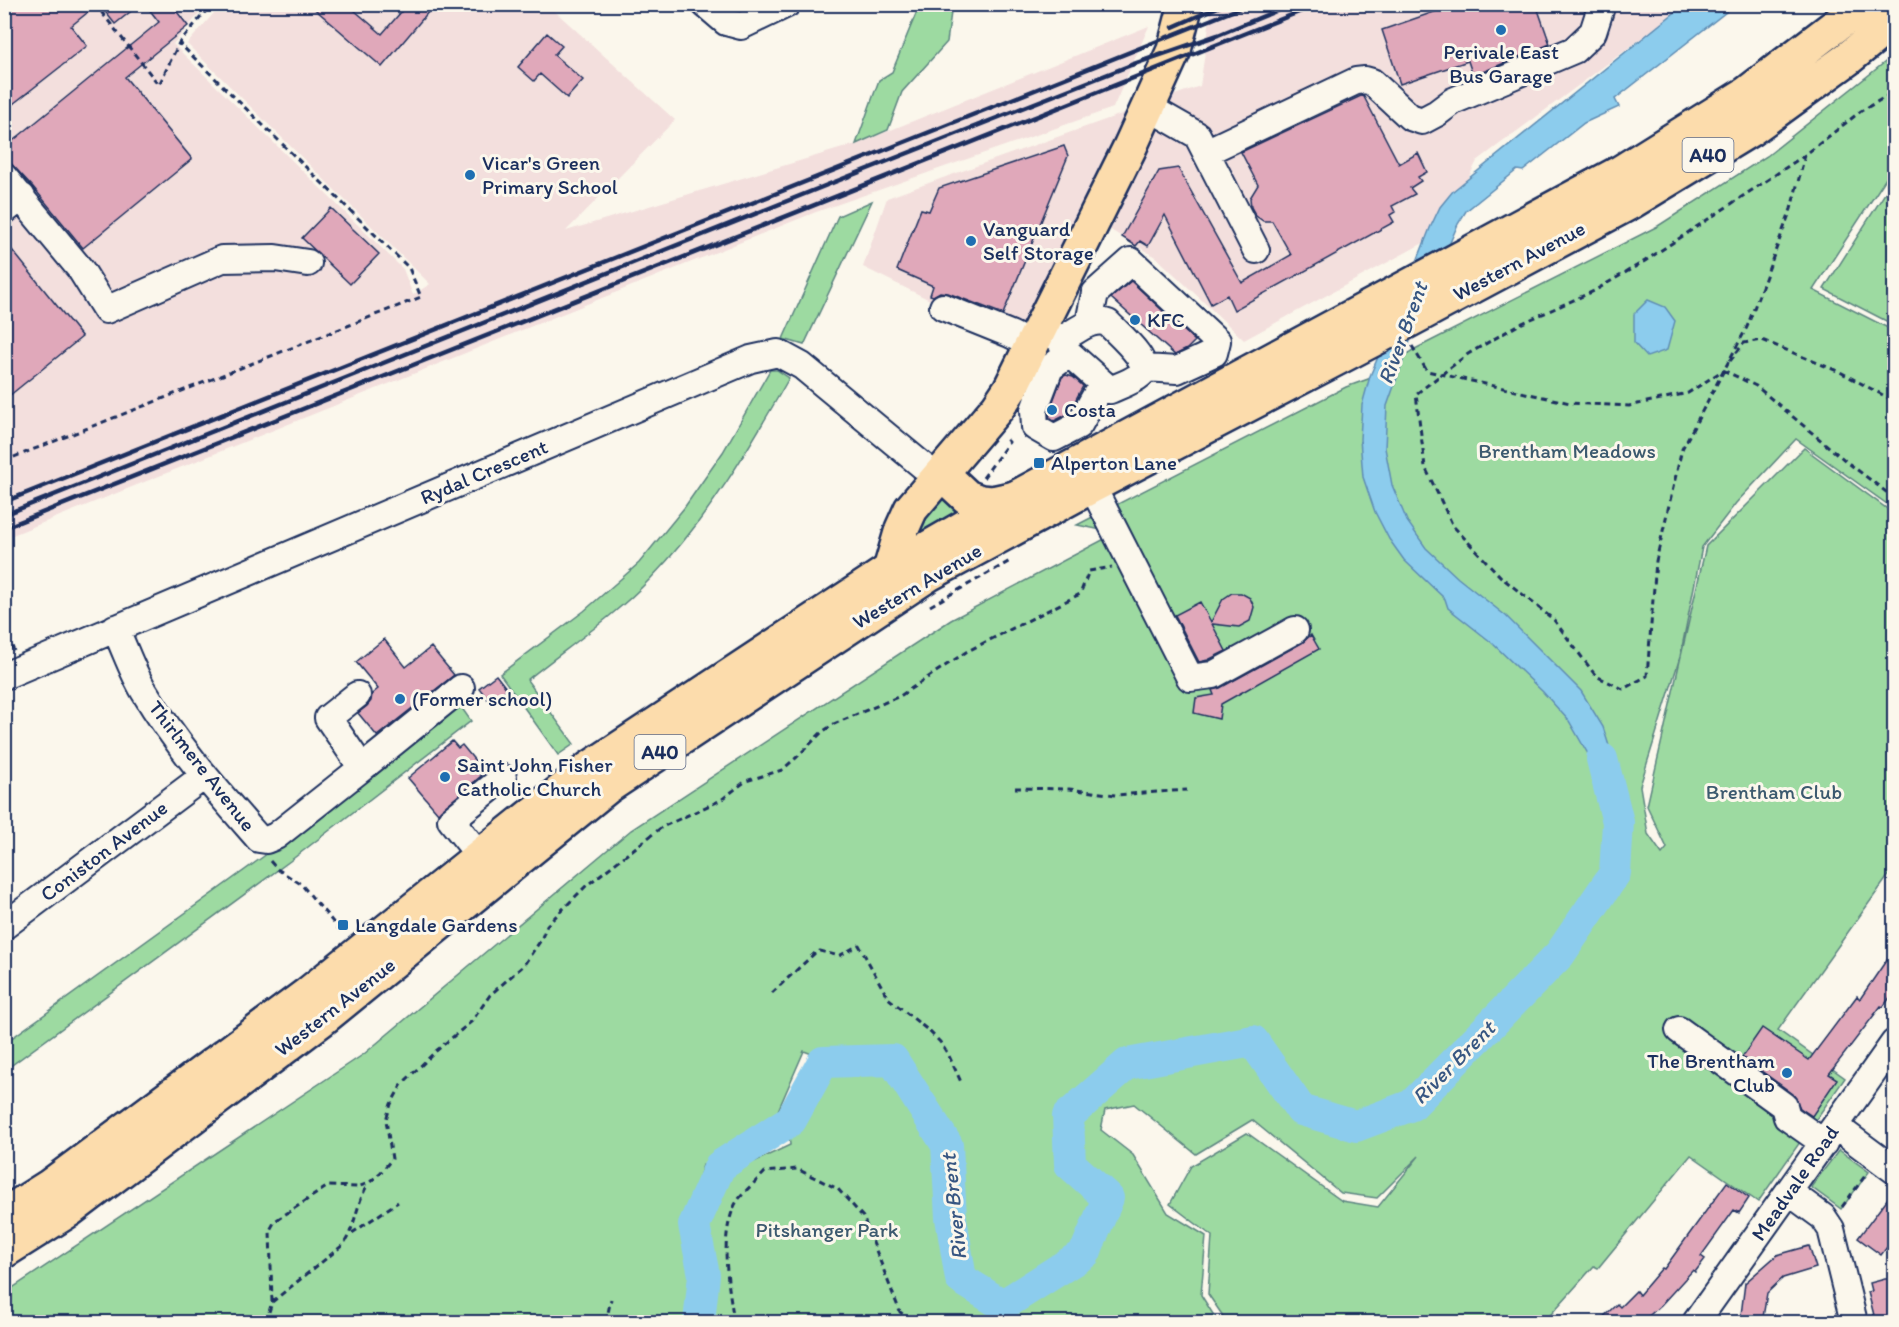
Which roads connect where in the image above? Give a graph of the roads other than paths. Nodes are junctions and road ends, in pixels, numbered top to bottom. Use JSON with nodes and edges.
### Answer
{"nodes":[{"id":1,"x":705,"y":4,"type":"edge"},
{"id":2,"x":787,"y":4,"type":"edge"},
{"id":3,"x":1186,"y":4,"type":"edge"},
{"id":4,"x":1602,"y":4,"type":"edge"},
{"id":5,"x":1864,"y":4,"type":"edge"},
{"id":6,"x":1894,"y":21,"type":"edge"},
{"id":7,"x":1148,"y":107,"type":"junction"},
{"id":8,"x":1206,"y":152,"type":"junction"},
{"id":9,"x":4,"y":177,"type":"edge"},
{"id":10,"x":13,"y":204,"type":"edge"},
{"id":11,"x":1256,"y":250,"type":"dead end"},
{"id":12,"x":1501,"y":253,"type":"junction"},
{"id":13,"x":308,"y":263,"type":"dead end"},
{"id":14,"x":944,"y":308,"type":"dead end"},
{"id":15,"x":1089,"y":323,"type":"junction"},
{"id":16,"x":1370,"y":325,"type":"junction"},
{"id":17,"x":1051,"y":341,"type":"junction"},
{"id":18,"x":1144,"y":368,"type":"junction"},
{"id":19,"x":1102,"y":384,"type":"junction"},
{"id":20,"x":939,"y":477,"type":"junction"},
{"id":21,"x":1092,"y":486,"type":"junction"},
{"id":22,"x":1015,"y":498,"type":"junction"},
{"id":23,"x":890,"y":570,"type":"junction"},
{"id":24,"x":115,"y":628,"type":"junction"},
{"id":25,"x":1295,"y":630,"type":"dead end"},
{"id":26,"x":4,"y":676,"type":"edge"},
{"id":27,"x":461,"y":688,"type":"dead end"},
{"id":28,"x":357,"y":695,"type":"dead end"},
{"id":29,"x":362,"y":768,"type":"junction"},
{"id":30,"x":204,"y":776,"type":"junction"},
{"id":31,"x":503,"y":777,"type":"dead end"},
{"id":32,"x":480,"y":856,"type":"junction"},
{"id":33,"x":4,"y":926,"type":"edge"},
{"id":34,"x":1679,"y":1030,"type":"dead end"},
{"id":35,"x":1894,"y":1043,"type":"edge"},
{"id":36,"x":1829,"y":1134,"type":"junction"},
{"id":37,"x":1887,"y":1164,"type":"edge"},
{"id":38,"x":1789,"y":1192,"type":"junction"},
{"id":39,"x":4,"y":1215,"type":"edge"},
{"id":40,"x":4,"y":1251,"type":"edge"},
{"id":41,"x":1696,"y":1323,"type":"edge"},
{"id":42,"x":1854,"y":1323,"type":"edge"}],
"edges":[{"from":1,"to":2,"type":"street"},
{"from":3,"to":7,"type":"main road"},
{"from":4,"to":8,"type":"street"},
{"from":5,"to":12,"type":"main road","name":"Western Avenue","number":"A40"},
{"from":6,"to":12,"type":"main road","name":"Western Avenue","number":"A40"},
{"from":7,"to":8,"type":"street"},
{"from":7,"to":17,"type":"main road"},
{"from":8,"to":11,"type":"street"},
{"from":9,"to":10,"type":"street"},
{"from":10,"to":13,"type":"street"},
{"from":12,"to":16,"type":"main road","name":"Western Avenue","number":"A40"},
{"from":14,"to":17,"type":"street"},
{"from":15,"to":17,"type":"street"},
{"from":15,"to":18,"type":"street"},
{"from":15,"to":18,"type":"street"},
{"from":16,"to":21,"type":"main road","name":"Western Avenue","number":"A40"},
{"from":16,"to":22,"type":"main road","name":"Western Avenue","number":"A40"},
{"from":17,"to":19,"type":"street"},
{"from":17,"to":19,"type":"street"},
{"from":17,"to":20,"type":"main road"},
{"from":18,"to":19,"type":"street"},
{"from":20,"to":22,"type":"main road"},
{"from":20,"to":23,"type":"main road"},
{"from":20,"to":24,"type":"street","name":"Rydal Crescent"},
{"from":21,"to":25,"type":"street"},
{"from":21,"to":40,"type":"main road","name":"Western Avenue","number":"A40"},
{"from":22,"to":23,"type":"main road","name":"Western Avenue","number":"A40"},
{"from":23,"to":32,"type":"main road","name":"Western Avenue","number":"A40"},
{"from":24,"to":26,"type":"street","name":"Rydal Crescent"},
{"from":24,"to":30,"type":"street","name":"Thirlmere Avenue"},
{"from":27,"to":29,"type":"street"},
{"from":28,"to":29,"type":"street"},
{"from":29,"to":30,"type":"street","name":"Thirlmere Avenue"},
{"from":30,"to":33,"type":"street","name":"Coniston Avenue"},
{"from":31,"to":32,"type":"street"},
{"from":32,"to":39,"type":"main road","name":"Western Avenue","number":"A40"},
{"from":34,"to":36,"type":"street"},
{"from":35,"to":36,"type":"street","name":"Meadvale Road"},
{"from":36,"to":37,"type":"street"},
{"from":36,"to":38,"type":"street","name":"Meadvale Road"},
{"from":38,"to":41,"type":"street","name":"Meadvale Road"},
{"from":38,"to":42,"type":"street"}]}
